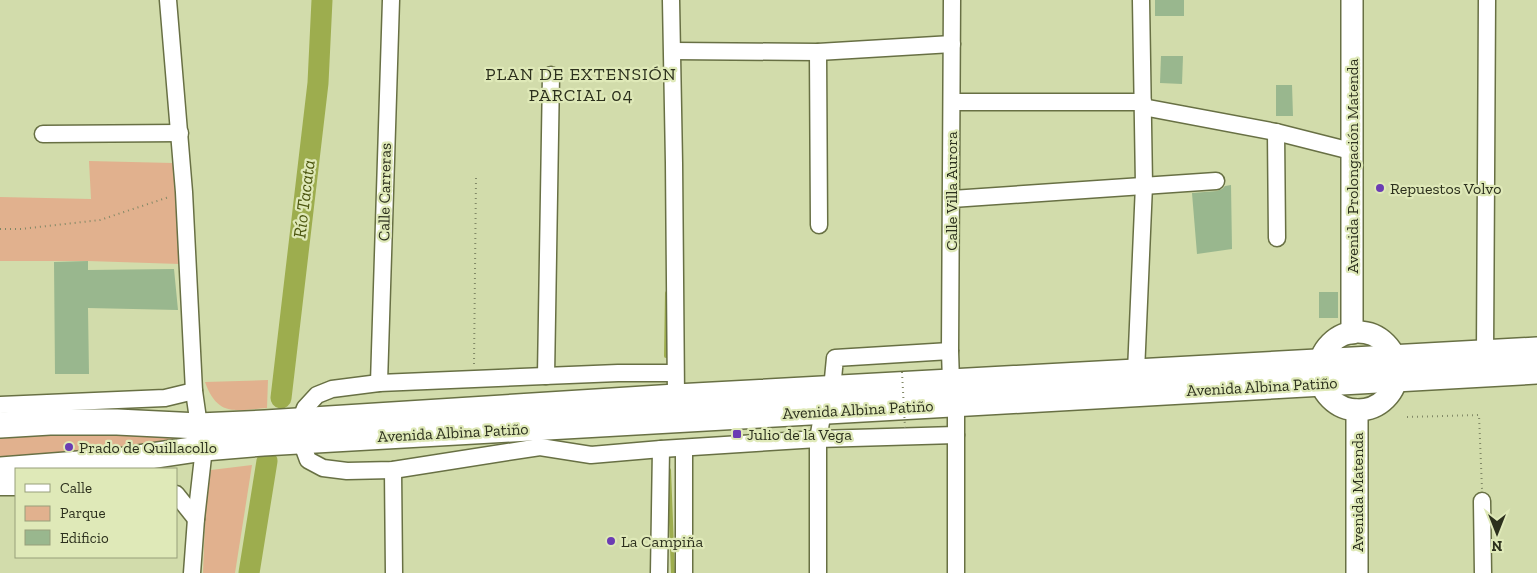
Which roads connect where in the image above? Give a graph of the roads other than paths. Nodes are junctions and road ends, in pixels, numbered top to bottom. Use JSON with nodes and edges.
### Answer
{"nodes":[{"id":1,"x":168,"y":0,"type":"edge"},
{"id":2,"x":391,"y":0,"type":"edge"},
{"id":3,"x":671,"y":0,"type":"edge"},
{"id":4,"x":952,"y":0,"type":"edge"},
{"id":5,"x":1142,"y":0,"type":"edge"},
{"id":6,"x":1352,"y":0,"type":"edge"},
{"id":7,"x":1363,"y":0,"type":"edge"},
{"id":8,"x":1487,"y":0,"type":"edge"},
{"id":9,"x":952,"y":44,"type":"junction"},
{"id":10,"x":673,"y":51,"type":"junction"},
{"id":11,"x":818,"y":52,"type":"junction"},
{"id":12,"x":551,"y":76,"type":"dead end"},
{"id":13,"x":952,"y":102,"type":"junction"},
{"id":14,"x":1143,"y":104,"type":"junction"},
{"id":15,"x":1276,"y":132,"type":"junction"},
{"id":16,"x":180,"y":133,"type":"junction"},
{"id":17,"x":43,"y":134,"type":"dead end"},
{"id":18,"x":1352,"y":151,"type":"junction"},
{"id":19,"x":1216,"y":181,"type":"dead end"},
{"id":20,"x":1144,"y":185,"type":"junction"},
{"id":21,"x":952,"y":199,"type":"junction"},
{"id":22,"x":819,"y":225,"type":"dead end"},
{"id":23,"x":1276,"y":238,"type":"dead end"},
{"id":24,"x":1358,"y":332,"type":"junction"},
{"id":25,"x":1537,"y":350,"type":"edge"},
{"id":26,"x":950,"y":351,"type":"junction"},
{"id":27,"x":1485,"y":353,"type":"junction"},
{"id":28,"x":1396,"y":368,"type":"junction"},
{"id":29,"x":1537,"y":371,"type":"edge"},
{"id":30,"x":1136,"y":372,"type":"junction"},
{"id":31,"x":675,"y":373,"type":"junction"},
{"id":32,"x":1320,"y":373,"type":"junction"},
{"id":33,"x":546,"y":376,"type":"junction"},
{"id":34,"x":380,"y":383,"type":"junction"},
{"id":35,"x":194,"y":391,"type":"junction"},
{"id":36,"x":953,"y":393,"type":"junction"},
{"id":37,"x":676,"y":398,"type":"junction"},
{"id":38,"x":827,"y":400,"type":"junction"},
{"id":39,"x":0,"y":405,"type":"edge"},
{"id":40,"x":1357,"y":410,"type":"junction"},
{"id":41,"x":0,"y":425,"type":"edge"},
{"id":42,"x":300,"y":431,"type":"junction"},
{"id":43,"x":956,"y":435,"type":"junction"},
{"id":44,"x":202,"y":437,"type":"junction"},
{"id":45,"x":818,"y":439,"type":"junction"},
{"id":46,"x":684,"y":448,"type":"junction"},
{"id":47,"x":661,"y":449,"type":"junction"},
{"id":48,"x":26,"y":468,"type":"edge"},
{"id":49,"x":15,"y":469,"type":"edge"},
{"id":50,"x":0,"y":470,"type":"edge"},
{"id":51,"x":393,"y":470,"type":"junction"},
{"id":52,"x":0,"y":487,"type":"edge"},
{"id":53,"x":15,"y":487,"type":"edge"},
{"id":54,"x":178,"y":496,"type":"edge"},
{"id":55,"x":1482,"y":501,"type":"road end"},
{"id":56,"x":196,"y":519,"type":"junction"},
{"id":57,"x":192,"y":573,"type":"edge"},
{"id":58,"x":394,"y":573,"type":"edge"},
{"id":59,"x":658,"y":573,"type":"edge"},
{"id":60,"x":684,"y":573,"type":"edge"},
{"id":61,"x":818,"y":573,"type":"edge"},
{"id":62,"x":956,"y":573,"type":"edge"},
{"id":63,"x":1357,"y":573,"type":"edge"},
{"id":64,"x":1483,"y":573,"type":"edge"}],
"edges":[{"from":1,"to":16,"type":"street"},
{"from":2,"to":34,"type":"street","name":"Calle Carreras"},
{"from":3,"to":10,"type":"street"},
{"from":4,"to":9,"type":"street","name":"Calle Villa Aurora"},
{"from":5,"to":14,"type":"street"},
{"from":6,"to":18,"type":"main road","name":"Avenida Prolongación Matenda"},
{"from":7,"to":24,"type":"main road","name":"Avenida Prolongación Matenda"},
{"from":8,"to":27,"type":"street"},
{"from":9,"to":11,"type":"street"},
{"from":9,"to":13,"type":"street","name":"Calle Villa Aurora"},
{"from":10,"to":11,"type":"street"},
{"from":10,"to":31,"type":"street"},
{"from":11,"to":22,"type":"street"},
{"from":12,"to":33,"type":"street"},
{"from":13,"to":14,"type":"street"},
{"from":13,"to":21,"type":"street","name":"Calle Villa Aurora"},
{"from":14,"to":15,"type":"street"},
{"from":14,"to":20,"type":"street"},
{"from":15,"to":18,"type":"street"},
{"from":15,"to":23,"type":"street"},
{"from":16,"to":17,"type":"street"},
{"from":16,"to":35,"type":"street"},
{"from":18,"to":24,"type":"main road","name":"Avenida Prolongación Matenda"},
{"from":19,"to":20,"type":"street"},
{"from":20,"to":21,"type":"street"},
{"from":20,"to":30,"type":"street"},
{"from":21,"to":26,"type":"street","name":"Calle Villa Aurora"},
{"from":24,"to":28,"type":"main road"},
{"from":24,"to":32,"type":"main road"},
{"from":25,"to":27,"type":"highway","name":"Avenida Albina Patiño"},
{"from":26,"to":36,"type":"street","name":"Calle Villa Aurora"},
{"from":26,"to":38,"type":"street"},
{"from":27,"to":28,"type":"highway","name":"Avenida Albina Patiño"},
{"from":28,"to":29,"type":"highway","name":"Avenida Albina Patiño"},
{"from":28,"to":32,"type":"highway","name":"Avenida Albina Patiño"},
{"from":28,"to":40,"type":"main road"},
{"from":30,"to":32,"type":"highway","name":"Avenida Albina Patiño"},
{"from":30,"to":36,"type":"highway","name":"Avenida Albina Patiño"},
{"from":31,"to":33,"type":"street"},
{"from":31,"to":37,"type":"street"},
{"from":32,"to":36,"type":"highway","name":"Avenida Albina Patiño"},
{"from":32,"to":40,"type":"main road"},
{"from":33,"to":34,"type":"street"},
{"from":34,"to":42,"type":"street"},
{"from":35,"to":39,"type":"street"},
{"from":35,"to":44,"type":"street"},
{"from":36,"to":38,"type":"highway","name":"Avenida Albina Patiño"},
{"from":36,"to":43,"type":"street","name":"Calle Villa Aurora"},
{"from":37,"to":38,"type":"highway","name":"Avenida Albina Patiño"},
{"from":37,"to":42,"type":"highway","name":"Avenida Albina Patiño"},
{"from":38,"to":42,"type":"highway","name":"Avenida Albina Patiño"},
{"from":38,"to":45,"type":"street"},
{"from":40,"to":63,"type":"main road","name":"Avenida Matenda"},
{"from":41,"to":44,"type":"highway","name":"Avenida Albina Patiño"},
{"from":42,"to":44,"type":"highway","name":"Avenida Albina Patiño"},
{"from":42,"to":51,"type":"street"},
{"from":43,"to":45,"type":"street"},
{"from":43,"to":62,"type":"street","name":"Calle Villa Aurora"},
{"from":44,"to":48,"type":"highway","name":"Avenida Albina Patiño"},
{"from":44,"to":56,"type":"street"},
{"from":45,"to":46,"type":"street"},
{"from":45,"to":61,"type":"street"},
{"from":46,"to":47,"type":"street"},
{"from":46,"to":60,"type":"street"},
{"from":47,"to":51,"type":"street"},
{"from":47,"to":59,"type":"street"},
{"from":49,"to":50,"type":"highway","name":"Avenida Albina Patiño"},
{"from":51,"to":58,"type":"street"},
{"from":52,"to":53,"type":"street"},
{"from":54,"to":56,"type":"street"},
{"from":55,"to":64,"type":"street"},
{"from":56,"to":57,"type":"street"}]}
